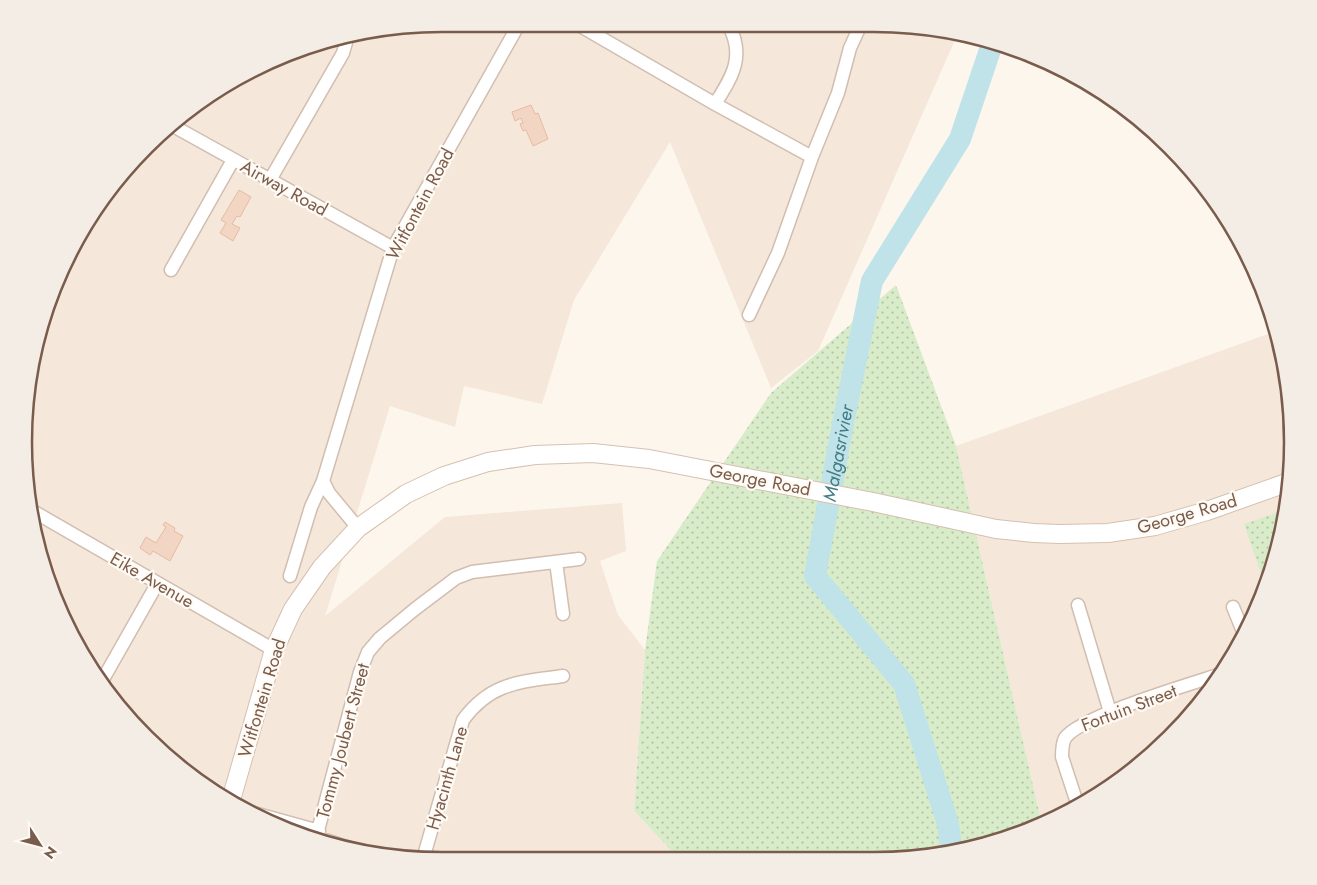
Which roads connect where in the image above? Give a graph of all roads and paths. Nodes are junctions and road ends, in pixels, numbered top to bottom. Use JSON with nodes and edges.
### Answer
{"nodes":[{"id":1,"x":514,"y":32,"type":"edge"},
{"id":2,"x":591,"y":32,"type":"edge"},
{"id":3,"x":730,"y":32,"type":"edge"},
{"id":4,"x":857,"y":32,"type":"edge"},
{"id":5,"x":346,"y":44,"type":"edge"},
{"id":6,"x":715,"y":104,"type":"junction"},
{"id":7,"x":178,"y":129,"type":"edge"},
{"id":8,"x":812,"y":157,"type":"junction"},
{"id":9,"x":233,"y":160,"type":"junction"},
{"id":10,"x":270,"y":180,"type":"junction"},
{"id":11,"x":393,"y":248,"type":"junction"},
{"id":12,"x":171,"y":270,"type":"dead end"},
{"id":13,"x":749,"y":314,"type":"dead end"},
{"id":14,"x":323,"y":481,"type":"junction"},
{"id":15,"x":1282,"y":484,"type":"edge"},
{"id":16,"x":39,"y":515,"type":"edge"},
{"id":17,"x":358,"y":528,"type":"junction"},
{"id":18,"x":580,"y":559,"type":"dead end"},
{"id":19,"x":556,"y":562,"type":"junction"},
{"id":20,"x":290,"y":576,"type":"dead end"},
{"id":21,"x":157,"y":584,"type":"junction"},
{"id":22,"x":1078,"y":604,"type":"dead end"},
{"id":23,"x":1233,"y":607,"type":"dead end"},
{"id":24,"x":563,"y":614,"type":"dead end"},
{"id":25,"x":1241,"y":626,"type":"edge"},
{"id":26,"x":274,"y":650,"type":"junction"},
{"id":27,"x":105,"y":675,"type":"edge"},
{"id":28,"x":563,"y":676,"type":"dead end"},
{"id":29,"x":1210,"y":678,"type":"edge"},
{"id":30,"x":1110,"y":712,"type":"junction"},
{"id":31,"x":232,"y":795,"type":"edge"},
{"id":32,"x":1076,"y":800,"type":"edge"},
{"id":33,"x":318,"y":833,"type":"edge"},
{"id":34,"x":425,"y":852,"type":"edge"}],
"edges":[{"from":1,"to":11,"type":"street","name":"Witfontein Road"},
{"from":2,"to":6,"type":"street"},
{"from":3,"to":6,"type":"street"},
{"from":4,"to":8,"type":"street"},
{"from":5,"to":10,"type":"street"},
{"from":6,"to":8,"type":"street"},
{"from":7,"to":9,"type":"street","name":"Airway Road"},
{"from":8,"to":13,"type":"street"},
{"from":9,"to":10,"type":"street","name":"Airway Road"},
{"from":9,"to":12,"type":"street"},
{"from":10,"to":11,"type":"street","name":"Airway Road"},
{"from":11,"to":14,"type":"street","name":"Witfontein Road"},
{"from":14,"to":17,"type":"street"},
{"from":14,"to":20,"type":"street","name":"Witfontein Road"},
{"from":15,"to":17,"type":"main road","name":"George Road"},
{"from":16,"to":21,"type":"street","name":"Eike Avenue"},
{"from":17,"to":26,"type":"main road","name":"Witfontein Road"},
{"from":18,"to":19,"type":"street","name":"Tommy Joubert Street"},
{"from":19,"to":24,"type":"street"},
{"from":19,"to":33,"type":"street","name":"Tommy Joubert Street"},
{"from":21,"to":26,"type":"street","name":"Eike Avenue"},
{"from":21,"to":27,"type":"street"},
{"from":22,"to":30,"type":"street"},
{"from":23,"to":25,"type":"street"},
{"from":26,"to":31,"type":"main road","name":"Witfontein Road"},
{"from":28,"to":34,"type":"street","name":"Hyacinth Lane"},
{"from":29,"to":30,"type":"street","name":"Fortuin Street"},
{"from":30,"to":32,"type":"street","name":"Fortuin Street"}]}
